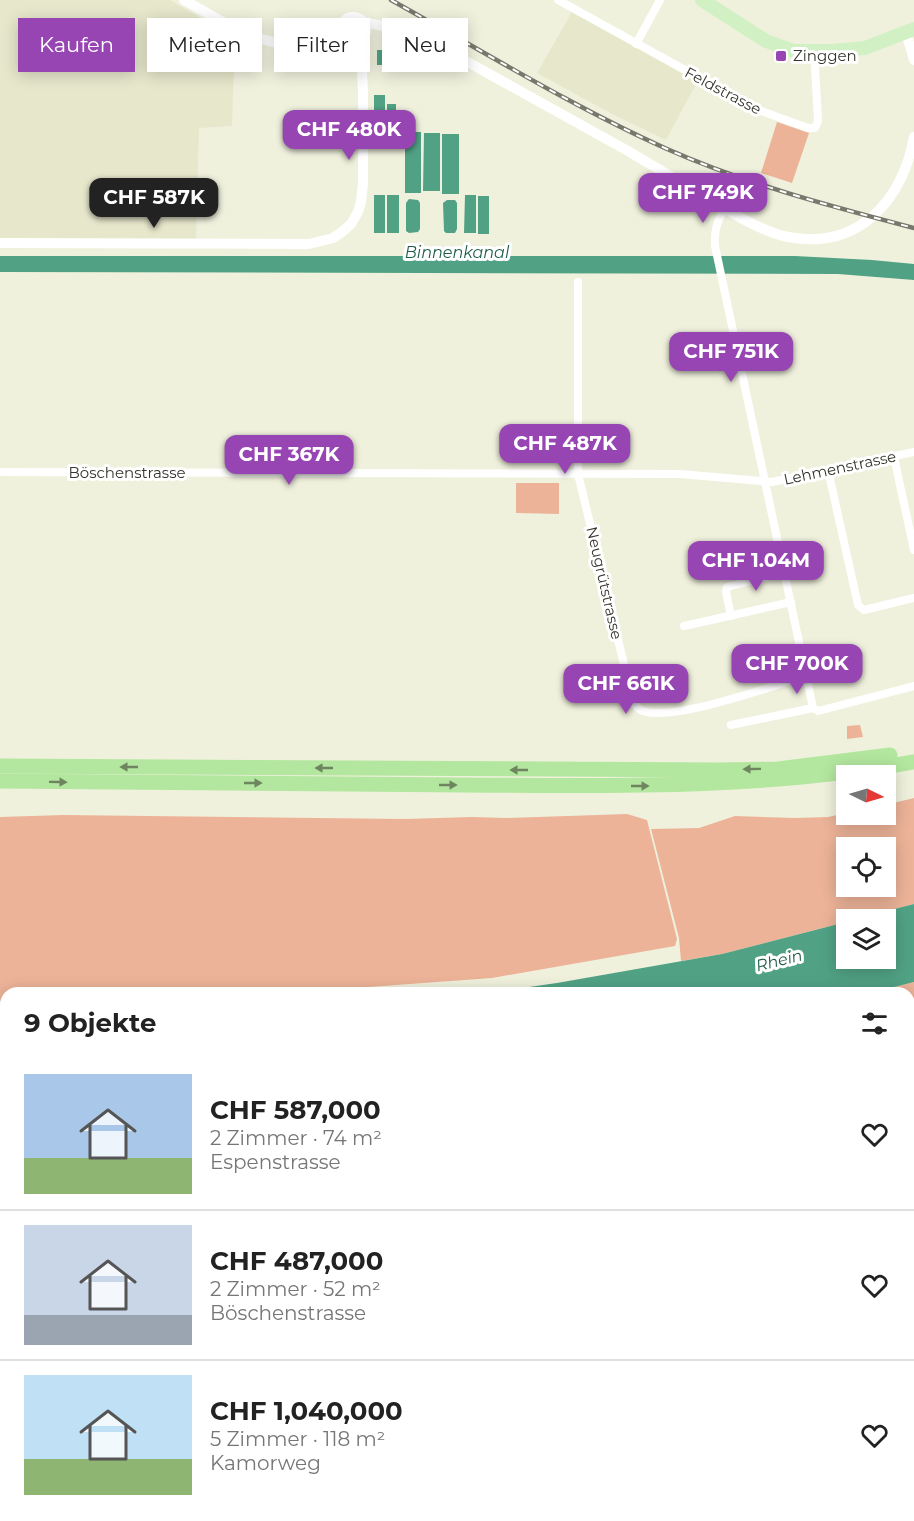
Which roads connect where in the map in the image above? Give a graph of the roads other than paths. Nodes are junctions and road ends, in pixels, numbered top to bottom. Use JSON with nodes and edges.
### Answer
{"nodes":[{"id":1,"x":184,"y":0,"type":"edge"},
{"id":2,"x":558,"y":0,"type":"edge"},
{"id":3,"x":660,"y":0,"type":"edge"},
{"id":4,"x":702,"y":0,"type":"edge"},
{"id":5,"x":910,"y":31,"type":"edge"},
{"id":6,"x":274,"y":41,"type":"edge"},
{"id":7,"x":636,"y":44,"type":"junction"},
{"id":8,"x":818,"y":52,"type":"junction"},
{"id":9,"x":914,"y":60,"type":"edge"},
{"id":10,"x":468,"y":62,"type":"edge"},
{"id":11,"x":362,"y":72,"type":"edge"},
{"id":12,"x":914,"y":137,"type":"edge"},
{"id":13,"x":725,"y":208,"type":"junction"},
{"id":14,"x":0,"y":243,"type":"edge"},
{"id":15,"x":578,"y":282,"type":"dead end"},
{"id":16,"x":914,"y":452,"type":"edge"},
{"id":17,"x":894,"y":457,"type":"junction"},
{"id":18,"x":828,"y":470,"type":"junction"},
{"id":19,"x":0,"y":472,"type":"edge"},
{"id":20,"x":578,"y":474,"type":"junction"},
{"id":21,"x":765,"y":480,"type":"junction"},
{"id":22,"x":914,"y":550,"type":"edge"},
{"id":23,"x":784,"y":572,"type":"junction"},
{"id":24,"x":914,"y":598,"type":"edge"},
{"id":25,"x":791,"y":602,"type":"junction"},
{"id":26,"x":731,"y":616,"type":"junction"},
{"id":27,"x":684,"y":626,"type":"dead end"},
{"id":28,"x":806,"y":676,"type":"junction"},
{"id":29,"x":914,"y":686,"type":"edge"},
{"id":30,"x":813,"y":708,"type":"junction"},
{"id":31,"x":731,"y":725,"type":"dead end"},
{"id":32,"x":914,"y":752,"type":"edge"},
{"id":33,"x":914,"y":762,"type":"edge"},
{"id":34,"x":0,"y":766,"type":"edge"},
{"id":35,"x":0,"y":781,"type":"edge"}],
"edges":[{"from":1,"to":6,"type":"street"},
{"from":2,"to":7,"type":"street","name":"Feldstrasse"},
{"from":3,"to":7,"type":"street"},
{"from":4,"to":8,"type":"main road"},
{"from":5,"to":8,"type":"main road"},
{"from":5,"to":9,"type":"street"},
{"from":7,"to":8,"type":"street","name":"Feldstrasse"},
{"from":10,"to":13,"type":"street"},
{"from":11,"to":14,"type":"street"},
{"from":12,"to":13,"type":"street"},
{"from":13,"to":21,"type":"street"},
{"from":15,"to":20,"type":"street","name":"Neugrütstrasse"},
{"from":16,"to":17,"type":"street","name":"Lehmenstrasse"},
{"from":17,"to":18,"type":"street","name":"Lehmenstrasse"},
{"from":17,"to":22,"type":"street"},
{"from":18,"to":21,"type":"street","name":"Lehmenstrasse"},
{"from":18,"to":24,"type":"street"},
{"from":19,"to":20,"type":"street","name":"Böschenstrasse"},
{"from":20,"to":21,"type":"street","name":"Lehmenstrasse"},
{"from":20,"to":28,"type":"street","name":"Neugrütstrasse"},
{"from":21,"to":23,"type":"street"},
{"from":23,"to":25,"type":"street"},
{"from":23,"to":26,"type":"street"},
{"from":25,"to":26,"type":"street"},
{"from":25,"to":28,"type":"street"},
{"from":26,"to":27,"type":"street"},
{"from":28,"to":30,"type":"street"},
{"from":29,"to":30,"type":"street"},
{"from":30,"to":31,"type":"street"},
{"from":32,"to":34,"type":"highway","one_way":true},
{"from":35,"to":33,"type":"highway","one_way":true}]}
